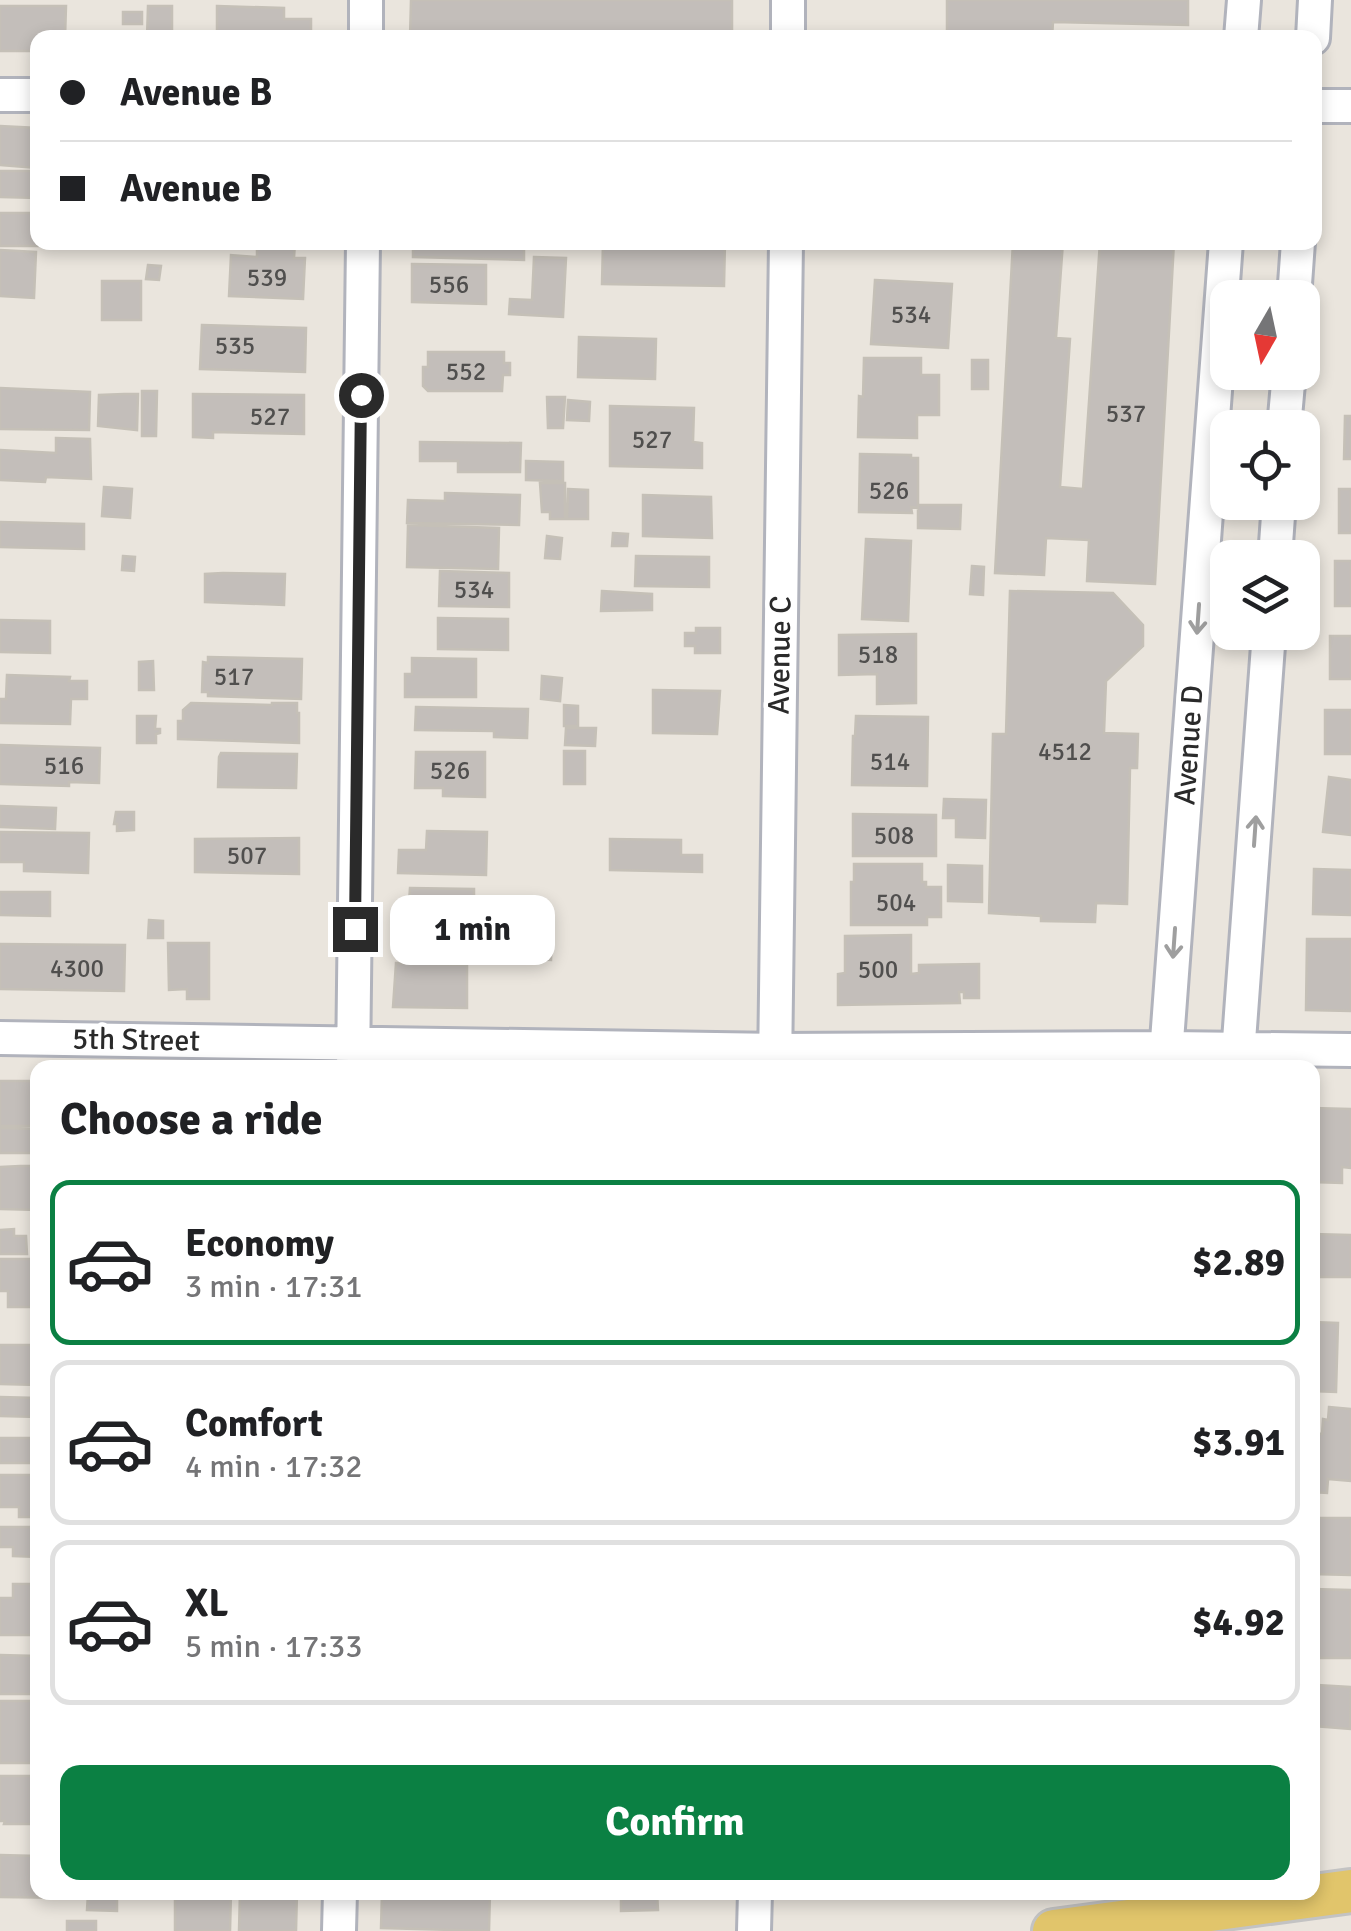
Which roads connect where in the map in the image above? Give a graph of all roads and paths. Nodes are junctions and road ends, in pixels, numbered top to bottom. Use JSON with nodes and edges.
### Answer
{"nodes":[{"id":1,"x":366,"y":0,"type":"edge"},
{"id":2,"x":788,"y":0,"type":"edge"},
{"id":3,"x":1244,"y":0,"type":"edge"},
{"id":4,"x":1316,"y":0,"type":"edge"},
{"id":5,"x":366,"y":30,"type":"edge"},
{"id":6,"x":788,"y":30,"type":"edge"},
{"id":7,"x":1242,"y":30,"type":"edge"},
{"id":8,"x":1314,"y":30,"type":"edge"},
{"id":9,"x":0,"y":95,"type":"edge"},
{"id":10,"x":30,"y":95,"type":"edge"},
{"id":11,"x":1322,"y":106,"type":"edge"},
{"id":12,"x":1351,"y":106,"type":"edge"},
{"id":13,"x":363,"y":250,"type":"edge"},
{"id":14,"x":786,"y":250,"type":"edge"},
{"id":15,"x":1225,"y":250,"type":"edge"},
{"id":16,"x":1297,"y":250,"type":"edge"},
{"id":17,"x":1295,"y":280,"type":"edge"},
{"id":18,"x":1268,"y":650,"type":"edge"},
{"id":19,"x":0,"y":1038,"type":"edge"},
{"id":20,"x":1351,"y":1050,"type":"edge"},
{"id":21,"x":353,"y":1056,"type":"edge"},
{"id":22,"x":1166,"y":1058,"type":"edge"},
{"id":23,"x":1238,"y":1058,"type":"edge"},
{"id":24,"x":775,"y":1059,"type":"edge"},
{"id":25,"x":1351,"y":1891,"type":"edge"},
{"id":26,"x":1320,"y":1893,"type":"edge"},
{"id":27,"x":340,"y":1900,"type":"edge"},
{"id":28,"x":755,"y":1900,"type":"edge"},
{"id":29,"x":1231,"y":1900,"type":"edge"},
{"id":30,"x":1178,"y":1904,"type":"edge"},
{"id":31,"x":1108,"y":1908,"type":"edge"},
{"id":32,"x":339,"y":1931,"type":"edge"},
{"id":33,"x":754,"y":1931,"type":"edge"},
{"id":34,"x":1054,"y":1931,"type":"edge"}],
"edges":[{"from":1,"to":5,"type":"street"},
{"from":2,"to":6,"type":"street"},
{"from":3,"to":7,"type":"street"},
{"from":4,"to":8,"type":"street"},
{"from":9,"to":10,"type":"street"},
{"from":11,"to":12,"type":"street"},
{"from":13,"to":21,"type":"street"},
{"from":14,"to":24,"type":"street","name":"Avenue C"},
{"from":15,"to":22,"type":"street","name":"Avenue D","one_way":true},
{"from":16,"to":17,"type":"street"},
{"from":23,"to":18,"type":"street","one_way":true},
{"from":19,"to":21,"type":"street","name":"5th Street"},
{"from":20,"to":23,"type":"street","name":"5th Street"},
{"from":21,"to":24,"type":"street","name":"5th Street"},
{"from":22,"to":23,"type":"street","name":"5th Street"},
{"from":22,"to":24,"type":"street","name":"5th Street"},
{"from":25,"to":26,"type":"main road"},
{"from":27,"to":32,"type":"street"},
{"from":28,"to":33,"type":"street"},
{"from":29,"to":30,"type":"main road"},
{"from":30,"to":31,"type":"main road"},
{"from":31,"to":34,"type":"main road"}]}
